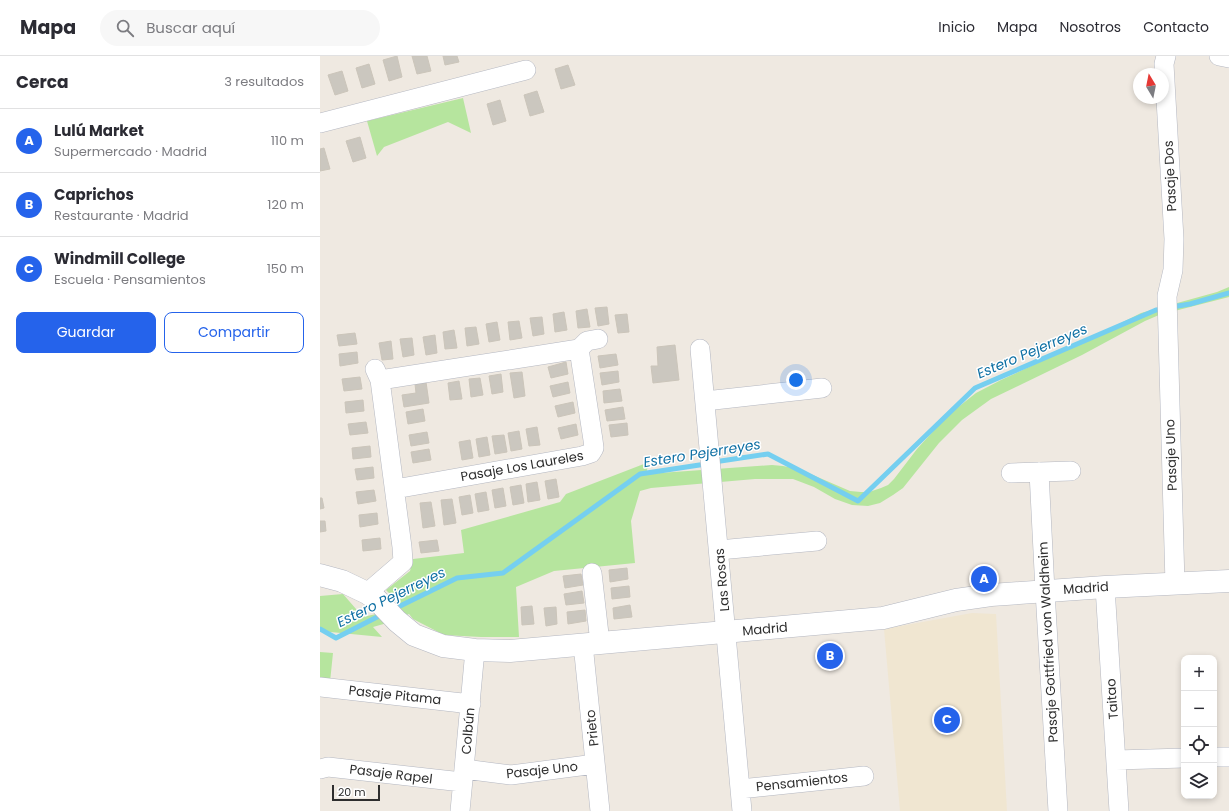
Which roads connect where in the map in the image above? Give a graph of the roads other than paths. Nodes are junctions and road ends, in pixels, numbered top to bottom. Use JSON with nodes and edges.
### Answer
{"nodes":[{"id":1,"x":1166,"y":56,"type":"edge"},
{"id":2,"x":1219,"y":56,"type":"edge"},
{"id":3,"x":1229,"y":58,"type":"edge"},
{"id":4,"x":517,"y":66,"type":"edge"},
{"id":5,"x":320,"y":123,"type":"edge"},
{"id":6,"x":1167,"y":326,"type":"joint"},
{"id":7,"x":598,"y":339,"type":"dead end"},
{"id":8,"x":579,"y":349,"type":"junction"},
{"id":9,"x":700,"y":349,"type":"dead end"},
{"id":10,"x":822,"y":388,"type":"dead end"},
{"id":11,"x":705,"y":401,"type":"junction"},
{"id":12,"x":1071,"y":470,"type":"dead end"},
{"id":13,"x":1039,"y":472,"type":"junction"},
{"id":14,"x":1011,"y":473,"type":"dead end"},
{"id":15,"x":395,"y":489,"type":"junction"},
{"id":16,"x":817,"y":541,"type":"dead end"},
{"id":17,"x":719,"y":550,"type":"junction"},
{"id":18,"x":592,"y":573,"type":"dead end"},
{"id":19,"x":320,"y":575,"type":"edge"},
{"id":20,"x":1229,"y":581,"type":"edge"},
{"id":21,"x":1175,"y":584,"type":"junction"},
{"id":22,"x":1106,"y":587,"type":"junction"},
{"id":23,"x":1045,"y":591,"type":"junction"},
{"id":24,"x":371,"y":596,"type":"junction"},
{"id":25,"x":726,"y":632,"type":"junction"},
{"id":26,"x":592,"y":644,"type":"junction"},
{"id":27,"x":475,"y":650,"type":"junction"},
{"id":28,"x":320,"y":687,"type":"edge"},
{"id":29,"x":470,"y":704,"type":"junction"},
{"id":30,"x":1217,"y":757,"type":"edge"},
{"id":31,"x":1229,"y":757,"type":"edge"},
{"id":32,"x":1181,"y":758,"type":"edge"},
{"id":33,"x":1116,"y":760,"type":"junction"},
{"id":34,"x":595,"y":764,"type":"junction"},
{"id":35,"x":320,"y":769,"type":"edge"},
{"id":36,"x":463,"y":776,"type":"junction"},
{"id":37,"x":864,"y":776,"type":"dead end"},
{"id":38,"x":740,"y":789,"type":"junction"},
{"id":39,"x":460,"y":811,"type":"edge"},
{"id":40,"x":600,"y":811,"type":"edge"},
{"id":41,"x":742,"y":811,"type":"edge"},
{"id":42,"x":1058,"y":811,"type":"edge"},
{"id":43,"x":1120,"y":811,"type":"edge"}],
"edges":[{"from":1,"to":6,"type":"street","name":"Pasaje Dos"},
{"from":2,"to":3,"type":"street"},
{"from":4,"to":5,"type":"street"},
{"from":6,"to":21,"type":"street","name":"Pasaje Uno"},
{"from":7,"to":8,"type":"street"},
{"from":8,"to":15,"type":"street","name":"Pasaje Los Laureles"},
{"from":8,"to":15,"type":"street"},
{"from":9,"to":11,"type":"street","name":"Las Rosas"},
{"from":10,"to":11,"type":"street"},
{"from":11,"to":17,"type":"street","name":"Las Rosas"},
{"from":12,"to":13,"type":"street"},
{"from":13,"to":14,"type":"street"},
{"from":13,"to":23,"type":"street","name":"Pasaje Gottfried von Waldheim"},
{"from":15,"to":24,"type":"street"},
{"from":16,"to":17,"type":"street"},
{"from":17,"to":25,"type":"street","name":"Las Rosas"},
{"from":18,"to":26,"type":"street","name":"Prieto"},
{"from":19,"to":24,"type":"street","name":"Madrid"},
{"from":20,"to":21,"type":"street","name":"Madrid"},
{"from":21,"to":22,"type":"street","name":"Madrid"},
{"from":22,"to":23,"type":"street","name":"Madrid"},
{"from":22,"to":33,"type":"street","name":"Taitao"},
{"from":23,"to":25,"type":"street","name":"Madrid"},
{"from":23,"to":42,"type":"street","name":"Pasaje Gottfried von Waldheim"},
{"from":24,"to":27,"type":"street","name":"Madrid"},
{"from":25,"to":26,"type":"street","name":"Madrid"},
{"from":25,"to":38,"type":"street","name":"Las Rosas"},
{"from":26,"to":27,"type":"street","name":"Madrid"},
{"from":26,"to":34,"type":"street","name":"Prieto"},
{"from":27,"to":29,"type":"street","name":"Colbún"},
{"from":28,"to":29,"type":"street","name":"Pasaje Pitama"},
{"from":29,"to":36,"type":"street","name":"Colbún"},
{"from":30,"to":31,"type":"street"},
{"from":32,"to":33,"type":"street"},
{"from":33,"to":43,"type":"street","name":"Taitao"},
{"from":34,"to":36,"type":"street","name":"Pasaje Uno"},
{"from":34,"to":40,"type":"street","name":"Prieto"},
{"from":35,"to":36,"type":"street","name":"Pasaje Rapel"},
{"from":36,"to":39,"type":"street","name":"Colbún"},
{"from":37,"to":38,"type":"street","name":"Pensamientos"},
{"from":38,"to":41,"type":"street","name":"Las Rosas"}]}
